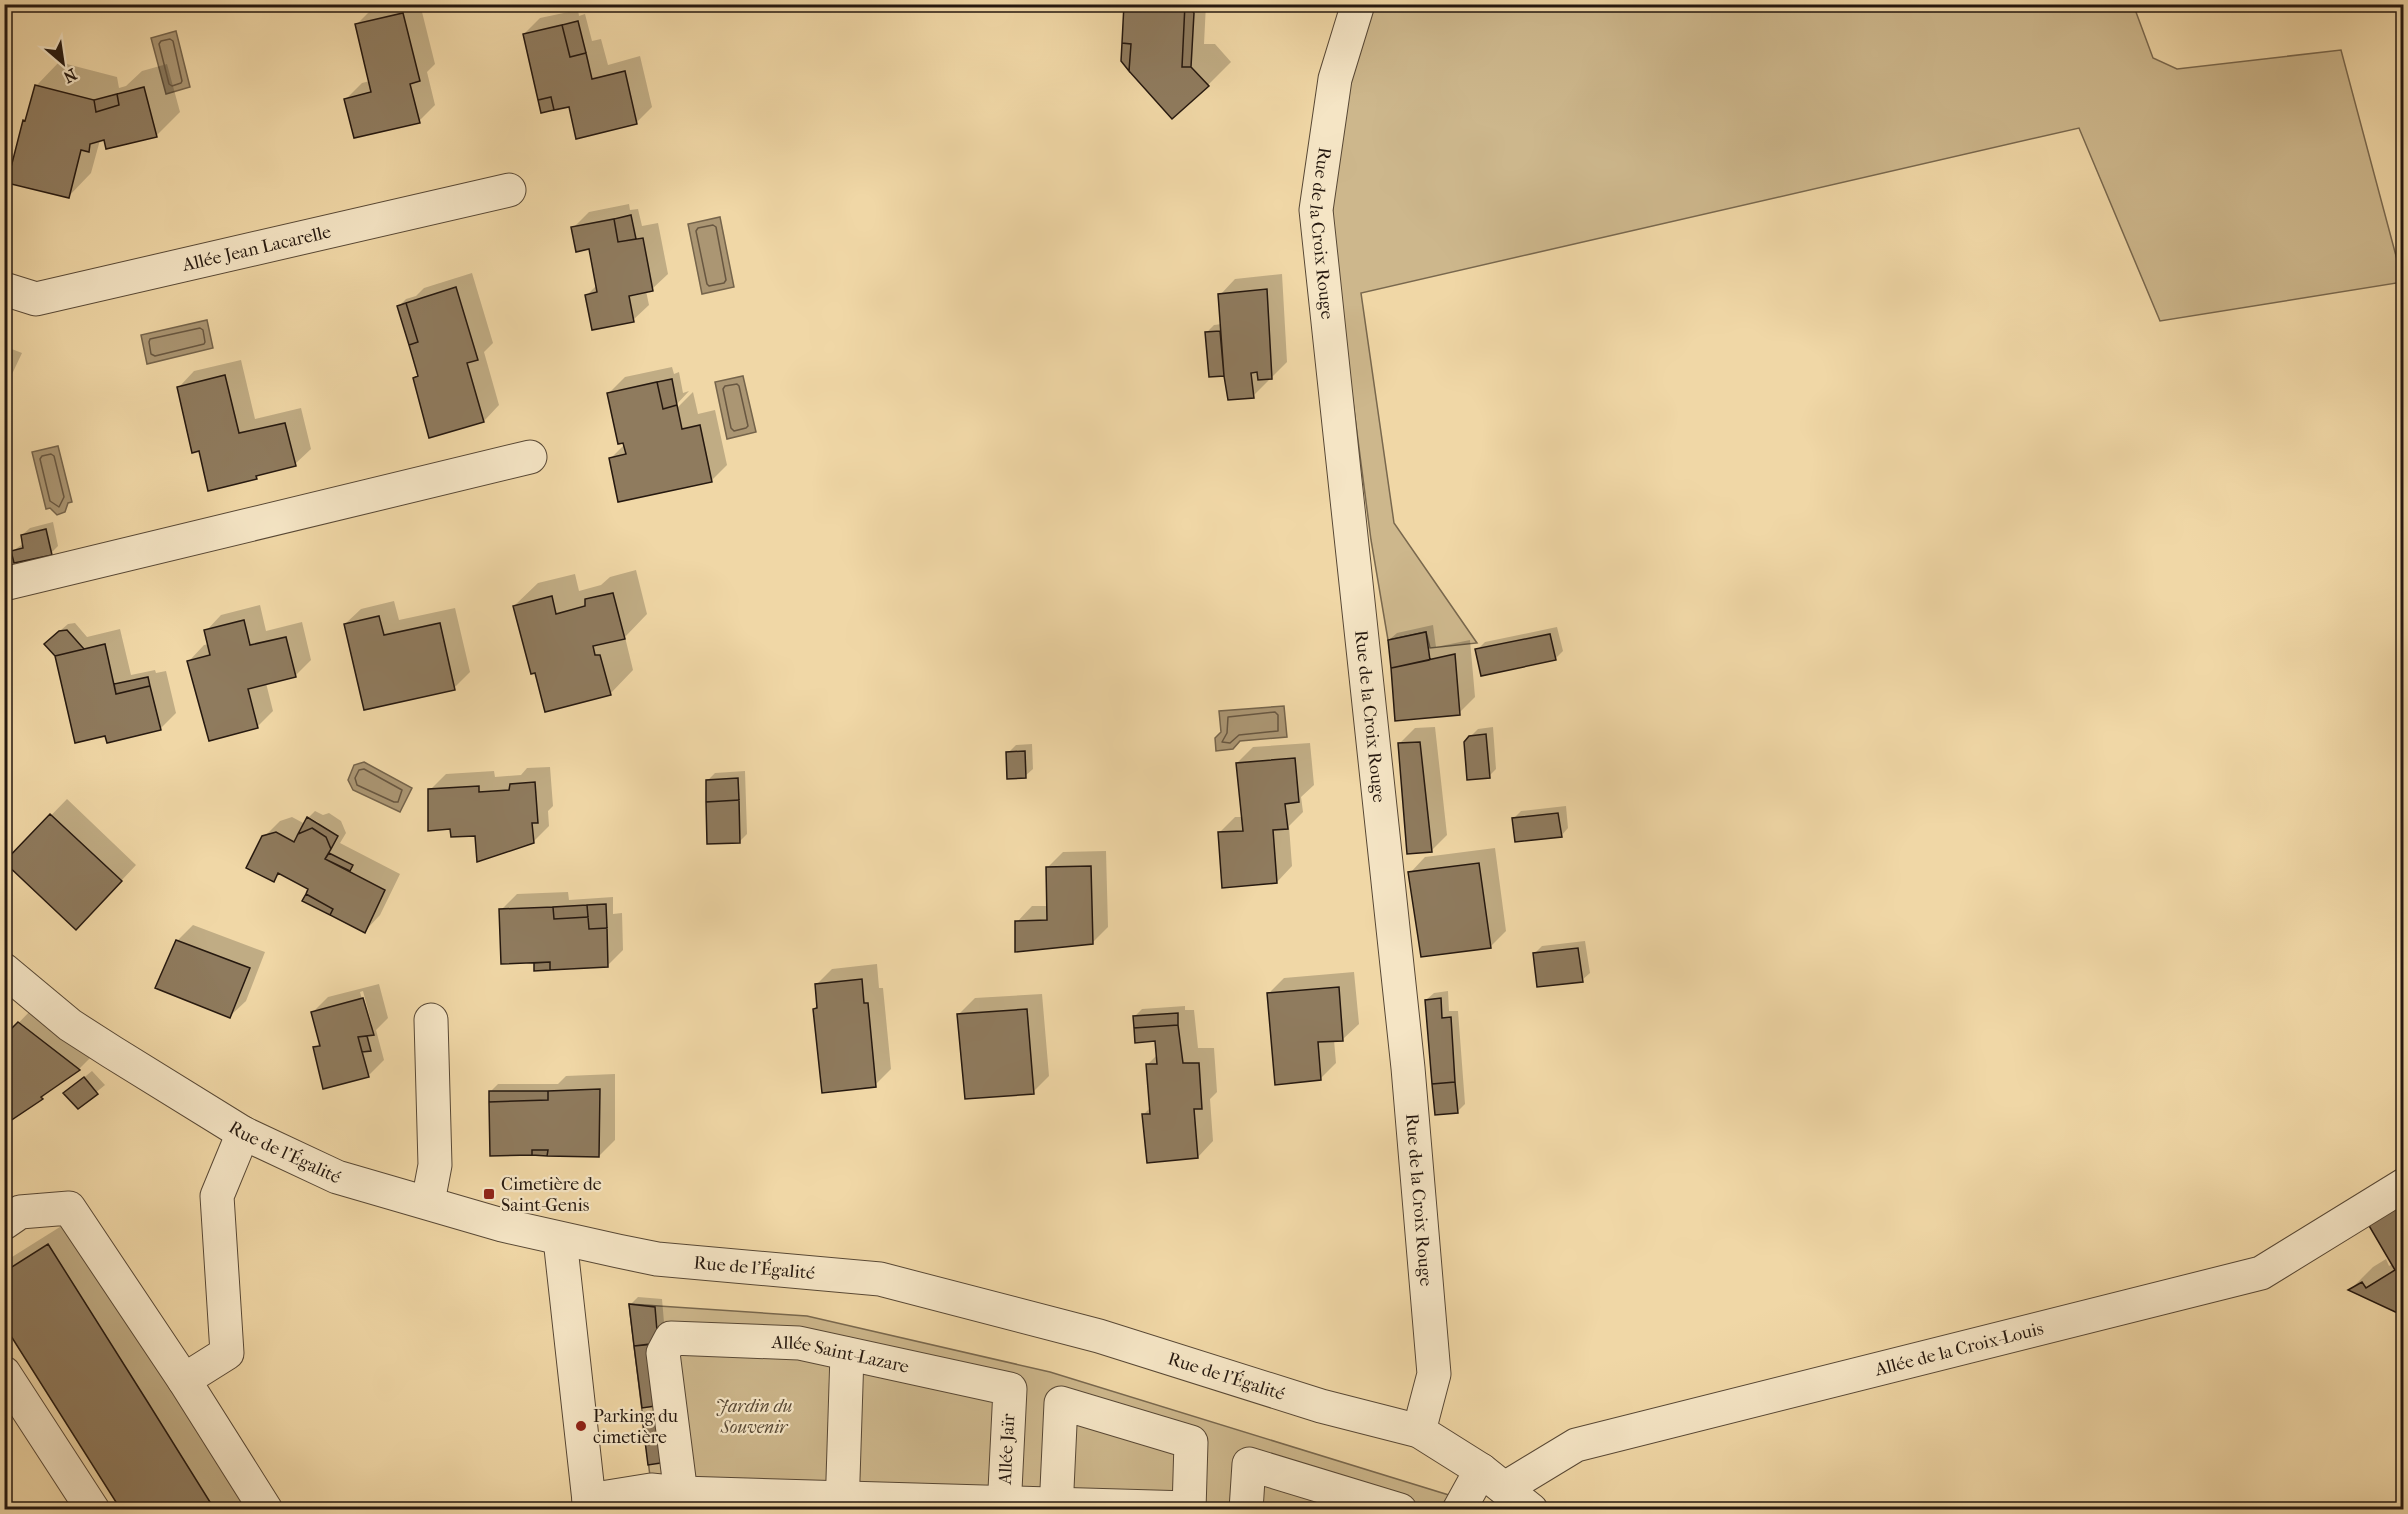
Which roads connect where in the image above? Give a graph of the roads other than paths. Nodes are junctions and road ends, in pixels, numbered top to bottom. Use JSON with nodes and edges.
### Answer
{"nodes":[{"id":1,"x":1358,"y":4,"type":"edge"},
{"id":2,"x":509,"y":190,"type":"dead end"},
{"id":3,"x":4,"y":289,"type":"edge"},
{"id":4,"x":530,"y":457,"type":"dead end"},
{"id":5,"x":4,"y":584,"type":"edge"},
{"id":6,"x":4,"y":970,"type":"edge"},
{"id":7,"x":431,"y":1020,"type":"dead end"},
{"id":8,"x":243,"y":1132,"type":"junction"},
{"id":9,"x":2403,"y":1185,"type":"edge"},
{"id":10,"x":428,"y":1202,"type":"junction"},
{"id":11,"x":4,"y":1223,"type":"edge"},
{"id":12,"x":560,"y":1239,"type":"junction"},
{"id":13,"x":847,"y":1354,"type":"junction"},
{"id":14,"x":4,"y":1372,"type":"edge"},
{"id":15,"x":184,"y":1380,"type":"junction"},
{"id":16,"x":1010,"y":1389,"type":"joint"},
{"id":17,"x":1419,"y":1431,"type":"junction"},
{"id":18,"x":1493,"y":1479,"type":"junction"},
{"id":19,"x":682,"y":1501,"type":"edge"},
{"id":20,"x":842,"y":1504,"type":"edge"},
{"id":21,"x":590,"y":1505,"type":"edge"},
{"id":22,"x":1004,"y":1506,"type":"edge"},
{"id":23,"x":1056,"y":1507,"type":"edge"},
{"id":24,"x":93,"y":1509,"type":"edge"},
{"id":25,"x":266,"y":1509,"type":"edge"},
{"id":26,"x":1189,"y":1509,"type":"edge"},
{"id":27,"x":1246,"y":1509,"type":"edge"},
{"id":28,"x":1400,"y":1509,"type":"edge"},
{"id":29,"x":1459,"y":1509,"type":"edge"},
{"id":30,"x":1531,"y":1509,"type":"edge"}],
"edges":[{"from":1,"to":17,"type":"street","name":"Rue de la Croix Rouge"},
{"from":2,"to":3,"type":"street","name":"Allée Jean Lacarelle"},
{"from":4,"to":5,"type":"street"},
{"from":6,"to":8,"type":"street","name":"Rue de l'Égalité"},
{"from":7,"to":10,"type":"street"},
{"from":8,"to":10,"type":"street","name":"Rue de l'Égalité"},
{"from":8,"to":15,"type":"street"},
{"from":9,"to":18,"type":"street","name":"Allée de la Croix-Louis"},
{"from":10,"to":12,"type":"street","name":"Rue de l'Égalité"},
{"from":11,"to":15,"type":"street"},
{"from":12,"to":17,"type":"street","name":"Rue de l'Égalité"},
{"from":12,"to":21,"type":"street"},
{"from":13,"to":16,"type":"street","name":"Allée Saint-Lazare"},
{"from":13,"to":19,"type":"street","name":"Allée Saint-Lazare"},
{"from":13,"to":20,"type":"street"},
{"from":14,"to":24,"type":"street"},
{"from":15,"to":25,"type":"street"},
{"from":16,"to":22,"type":"street","name":"Allée Jaïr"},
{"from":17,"to":18,"type":"street","name":"Rue de l'Égalité"},
{"from":18,"to":29,"type":"street"},
{"from":18,"to":30,"type":"street","name":"Rue de l'Égalité"},
{"from":19,"to":20,"type":"street"},
{"from":19,"to":21,"type":"street"},
{"from":20,"to":22,"type":"street"},
{"from":22,"to":23,"type":"street"},
{"from":23,"to":26,"type":"street"},
{"from":23,"to":26,"type":"street"},
{"from":27,"to":28,"type":"street"}]}
